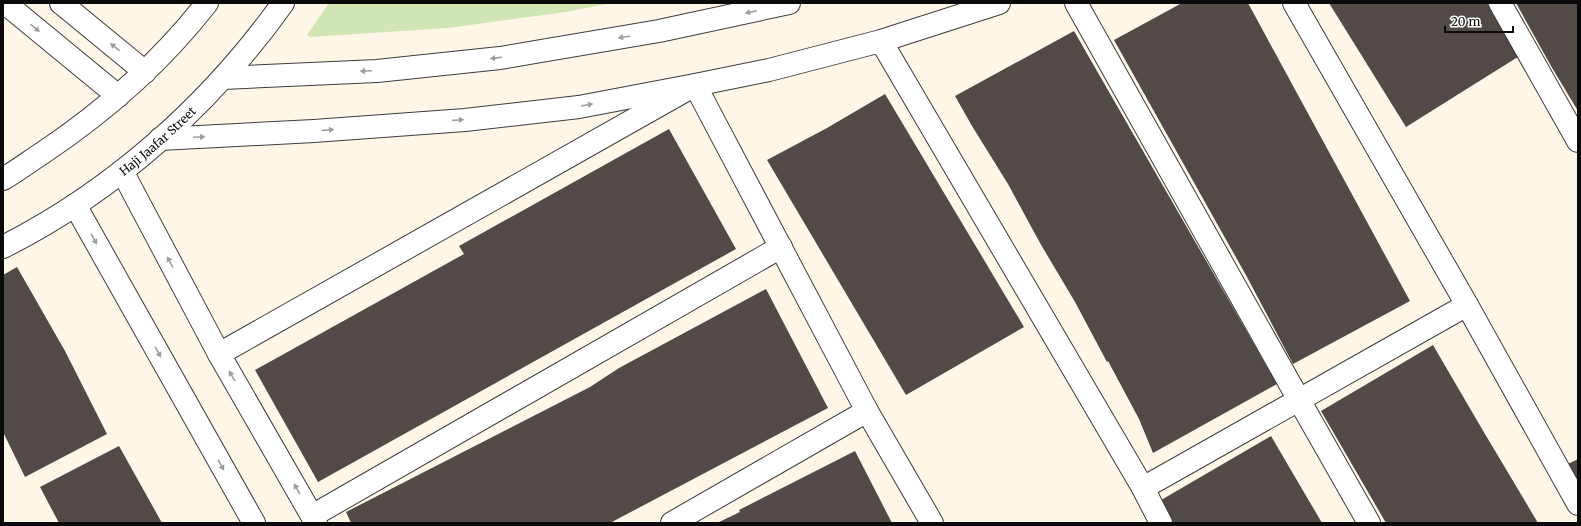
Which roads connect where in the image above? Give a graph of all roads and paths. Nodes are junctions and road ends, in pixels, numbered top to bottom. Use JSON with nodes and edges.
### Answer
{"nodes":[{"id":1,"x":5,"y":3,"type":"edge"},
{"id":2,"x":61,"y":3,"type":"edge"},
{"id":3,"x":207,"y":3,"type":"edge"},
{"id":4,"x":283,"y":3,"type":"edge"},
{"id":5,"x":789,"y":3,"type":"edge"},
{"id":6,"x":999,"y":3,"type":"edge"},
{"id":7,"x":1076,"y":3,"type":"edge"},
{"id":8,"x":1294,"y":3,"type":"edge"},
{"id":9,"x":1500,"y":3,"type":"edge"},
{"id":10,"x":970,"y":8,"type":"edge"},
{"id":11,"x":881,"y":41,"type":"junction"},
{"id":12,"x":145,"y":72,"type":"junction"},
{"id":13,"x":223,"y":78,"type":"junction"},
{"id":14,"x":695,"y":85,"type":"junction"},
{"id":15,"x":118,"y":96,"type":"junction"},
{"id":16,"x":160,"y":140,"type":"junction"},
{"id":17,"x":1578,"y":142,"type":"edge"},
{"id":18,"x":122,"y":171,"type":"junction"},
{"id":19,"x":3,"y":179,"type":"edge"},
{"id":20,"x":75,"y":205,"type":"junction"},
{"id":21,"x":781,"y":246,"type":"junction"},
{"id":22,"x":3,"y":247,"type":"edge"},
{"id":23,"x":1468,"y":305,"type":"junction"},
{"id":24,"x":219,"y":354,"type":"junction"},
{"id":25,"x":1299,"y":400,"type":"junction"},
{"id":26,"x":867,"y":412,"type":"junction"},
{"id":27,"x":1143,"y":488,"type":"junction"},
{"id":28,"x":1578,"y":504,"type":"edge"},
{"id":29,"x":314,"y":520,"type":"edge"},
{"id":30,"x":254,"y":523,"type":"edge"},
{"id":31,"x":672,"y":523,"type":"edge"},
{"id":32,"x":932,"y":523,"type":"edge"},
{"id":33,"x":1162,"y":523,"type":"edge"},
{"id":34,"x":1369,"y":523,"type":"edge"}],
"edges":[{"from":1,"to":15,"type":"street","one_way":true},
{"from":12,"to":2,"type":"street","one_way":true},
{"from":3,"to":12,"type":"street"},
{"from":4,"to":13,"type":"street","name":"Haji Jaafar Street"},
{"from":5,"to":13,"type":"street","one_way":true},
{"from":6,"to":10,"type":"street"},
{"from":7,"to":25,"type":"street"},
{"from":8,"to":23,"type":"street"},
{"from":9,"to":17,"type":"street"},
{"from":10,"to":11,"type":"street"},
{"from":11,"to":14,"type":"street"},
{"from":11,"to":27,"type":"street"},
{"from":12,"to":15,"type":"street"},
{"from":13,"to":16,"type":"street","name":"Haji Jaafar Street"},
{"from":16,"to":14,"type":"street","one_way":true},
{"from":14,"to":21,"type":"street"},
{"from":14,"to":24,"type":"street"},
{"from":15,"to":19,"type":"street"},
{"from":16,"to":18,"type":"street","name":"Haji Jaafar Street"},
{"from":18,"to":20,"type":"street","name":"Haji Jaafar Street"},
{"from":24,"to":18,"type":"street","one_way":true},
{"from":20,"to":22,"type":"street","name":"Haji Jaafar Street"},
{"from":20,"to":30,"type":"street","one_way":true},
{"from":21,"to":26,"type":"street"},
{"from":21,"to":29,"type":"street"},
{"from":23,"to":25,"type":"street"},
{"from":23,"to":28,"type":"street"},
{"from":29,"to":24,"type":"street","one_way":true},
{"from":25,"to":27,"type":"street"},
{"from":25,"to":34,"type":"street"},
{"from":26,"to":31,"type":"street"},
{"from":26,"to":32,"type":"street"},
{"from":27,"to":33,"type":"street"}]}
